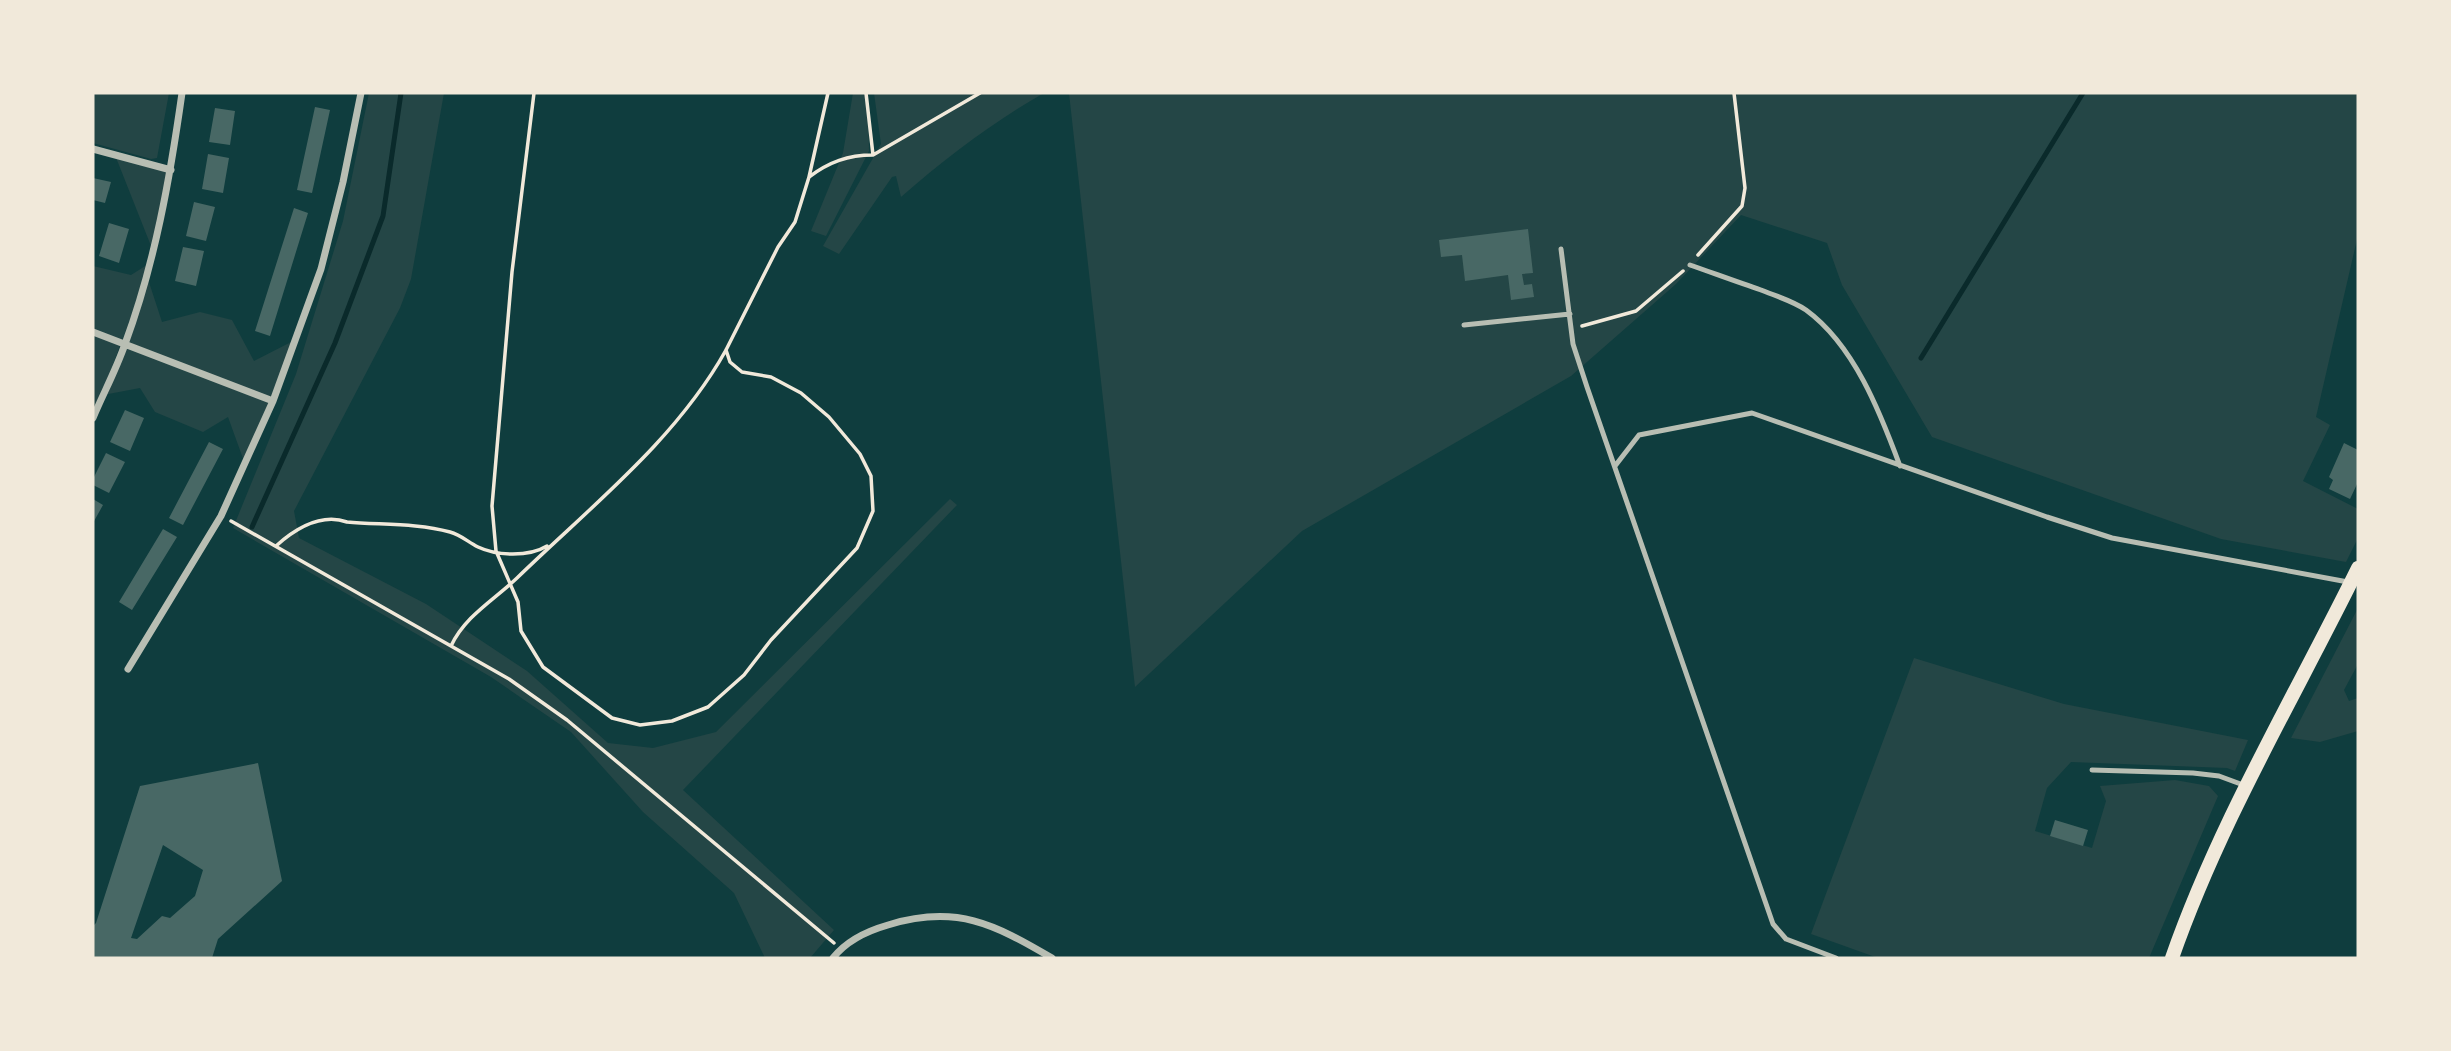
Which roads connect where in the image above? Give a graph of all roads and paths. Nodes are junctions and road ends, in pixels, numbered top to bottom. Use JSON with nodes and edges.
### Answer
{"nodes":[{"id":1,"x":182,"y":93,"type":"edge"},
{"id":2,"x":361,"y":93,"type":"edge"},
{"id":3,"x":534,"y":93,"type":"edge"},
{"id":4,"x":828,"y":93,"type":"edge"},
{"id":5,"x":866,"y":93,"type":"edge"},
{"id":6,"x":980,"y":93,"type":"edge"},
{"id":7,"x":1734,"y":93,"type":"edge"},
{"id":8,"x":93,"y":149,"type":"edge"},
{"id":9,"x":873,"y":155,"type":"junction"},
{"id":10,"x":171,"y":170,"type":"junction"},
{"id":11,"x":809,"y":177,"type":"junction"},
{"id":12,"x":1561,"y":249,"type":"dead end"},
{"id":13,"x":1690,"y":265,"type":"junction"},
{"id":14,"x":1570,"y":314,"type":"junction"},
{"id":15,"x":1464,"y":325,"type":"dead end"},
{"id":16,"x":1572,"y":328,"type":"junction"},
{"id":17,"x":93,"y":332,"type":"edge"},
{"id":18,"x":125,"y":344,"type":"junction"},
{"id":19,"x":726,"y":350,"type":"junction"},
{"id":20,"x":273,"y":401,"type":"junction"},
{"id":21,"x":93,"y":418,"type":"edge"},
{"id":22,"x":1615,"y":466,"type":"junction"},
{"id":23,"x":1900,"y":466,"type":"junction"},
{"id":24,"x":221,"y":516,"type":"junction"},
{"id":25,"x":552,"y":544,"type":"junction"},
{"id":26,"x":275,"y":546,"type":"junction"},
{"id":27,"x":496,"y":551,"type":"junction"},
{"id":28,"x":2358,"y":568,"type":"edge"},
{"id":29,"x":2351,"y":583,"type":"junction"},
{"id":30,"x":510,"y":585,"type":"junction"},
{"id":31,"x":451,"y":646,"type":"junction"},
{"id":32,"x":128,"y":668,"type":"dead end"},
{"id":33,"x":2092,"y":770,"type":"dead end"},
{"id":34,"x":2245,"y":786,"type":"junction"},
{"id":35,"x":841,"y":949,"type":"junction"},
{"id":36,"x":833,"y":958,"type":"edge"},
{"id":37,"x":1052,"y":958,"type":"edge"},
{"id":38,"x":1836,"y":958,"type":"edge"},
{"id":39,"x":2172,"y":958,"type":"edge"}],
"edges":[{"from":1,"to":10,"type":"street"},
{"from":2,"to":20,"type":"street"},
{"from":3,"to":27,"type":"path"},
{"from":4,"to":11,"type":"path"},
{"from":5,"to":9,"type":"path"},
{"from":6,"to":9,"type":"path"},
{"from":7,"to":13,"type":"path"},
{"from":8,"to":10,"type":"street"},
{"from":9,"to":11,"type":"path"},
{"from":10,"to":18,"type":"street"},
{"from":11,"to":19,"type":"path"},
{"from":12,"to":14,"type":"lane"},
{"from":13,"to":16,"type":"path"},
{"from":13,"to":23,"type":"lane"},
{"from":14,"to":15,"type":"lane"},
{"from":14,"to":16,"type":"lane"},
{"from":16,"to":22,"type":"lane"},
{"from":17,"to":18,"type":"street"},
{"from":18,"to":20,"type":"street"},
{"from":18,"to":21,"type":"street"},
{"from":19,"to":25,"type":"path"},
{"from":19,"to":30,"type":"path"},
{"from":20,"to":24,"type":"street"},
{"from":22,"to":23,"type":"lane"},
{"from":22,"to":38,"type":"lane"},
{"from":23,"to":29,"type":"lane"},
{"from":24,"to":26,"type":"path"},
{"from":24,"to":32,"type":"street"},
{"from":25,"to":27,"type":"path"},
{"from":25,"to":30,"type":"path"},
{"from":26,"to":27,"type":"path"},
{"from":26,"to":31,"type":"path"},
{"from":27,"to":30,"type":"path"},
{"from":28,"to":29,"type":"main road"},
{"from":29,"to":34,"type":"main road"},
{"from":30,"to":31,"type":"path"},
{"from":31,"to":35,"type":"path"},
{"from":33,"to":34,"type":"lane"},
{"from":34,"to":39,"type":"main road"},
{"from":35,"to":36,"type":"street"},
{"from":35,"to":37,"type":"street"}]}
